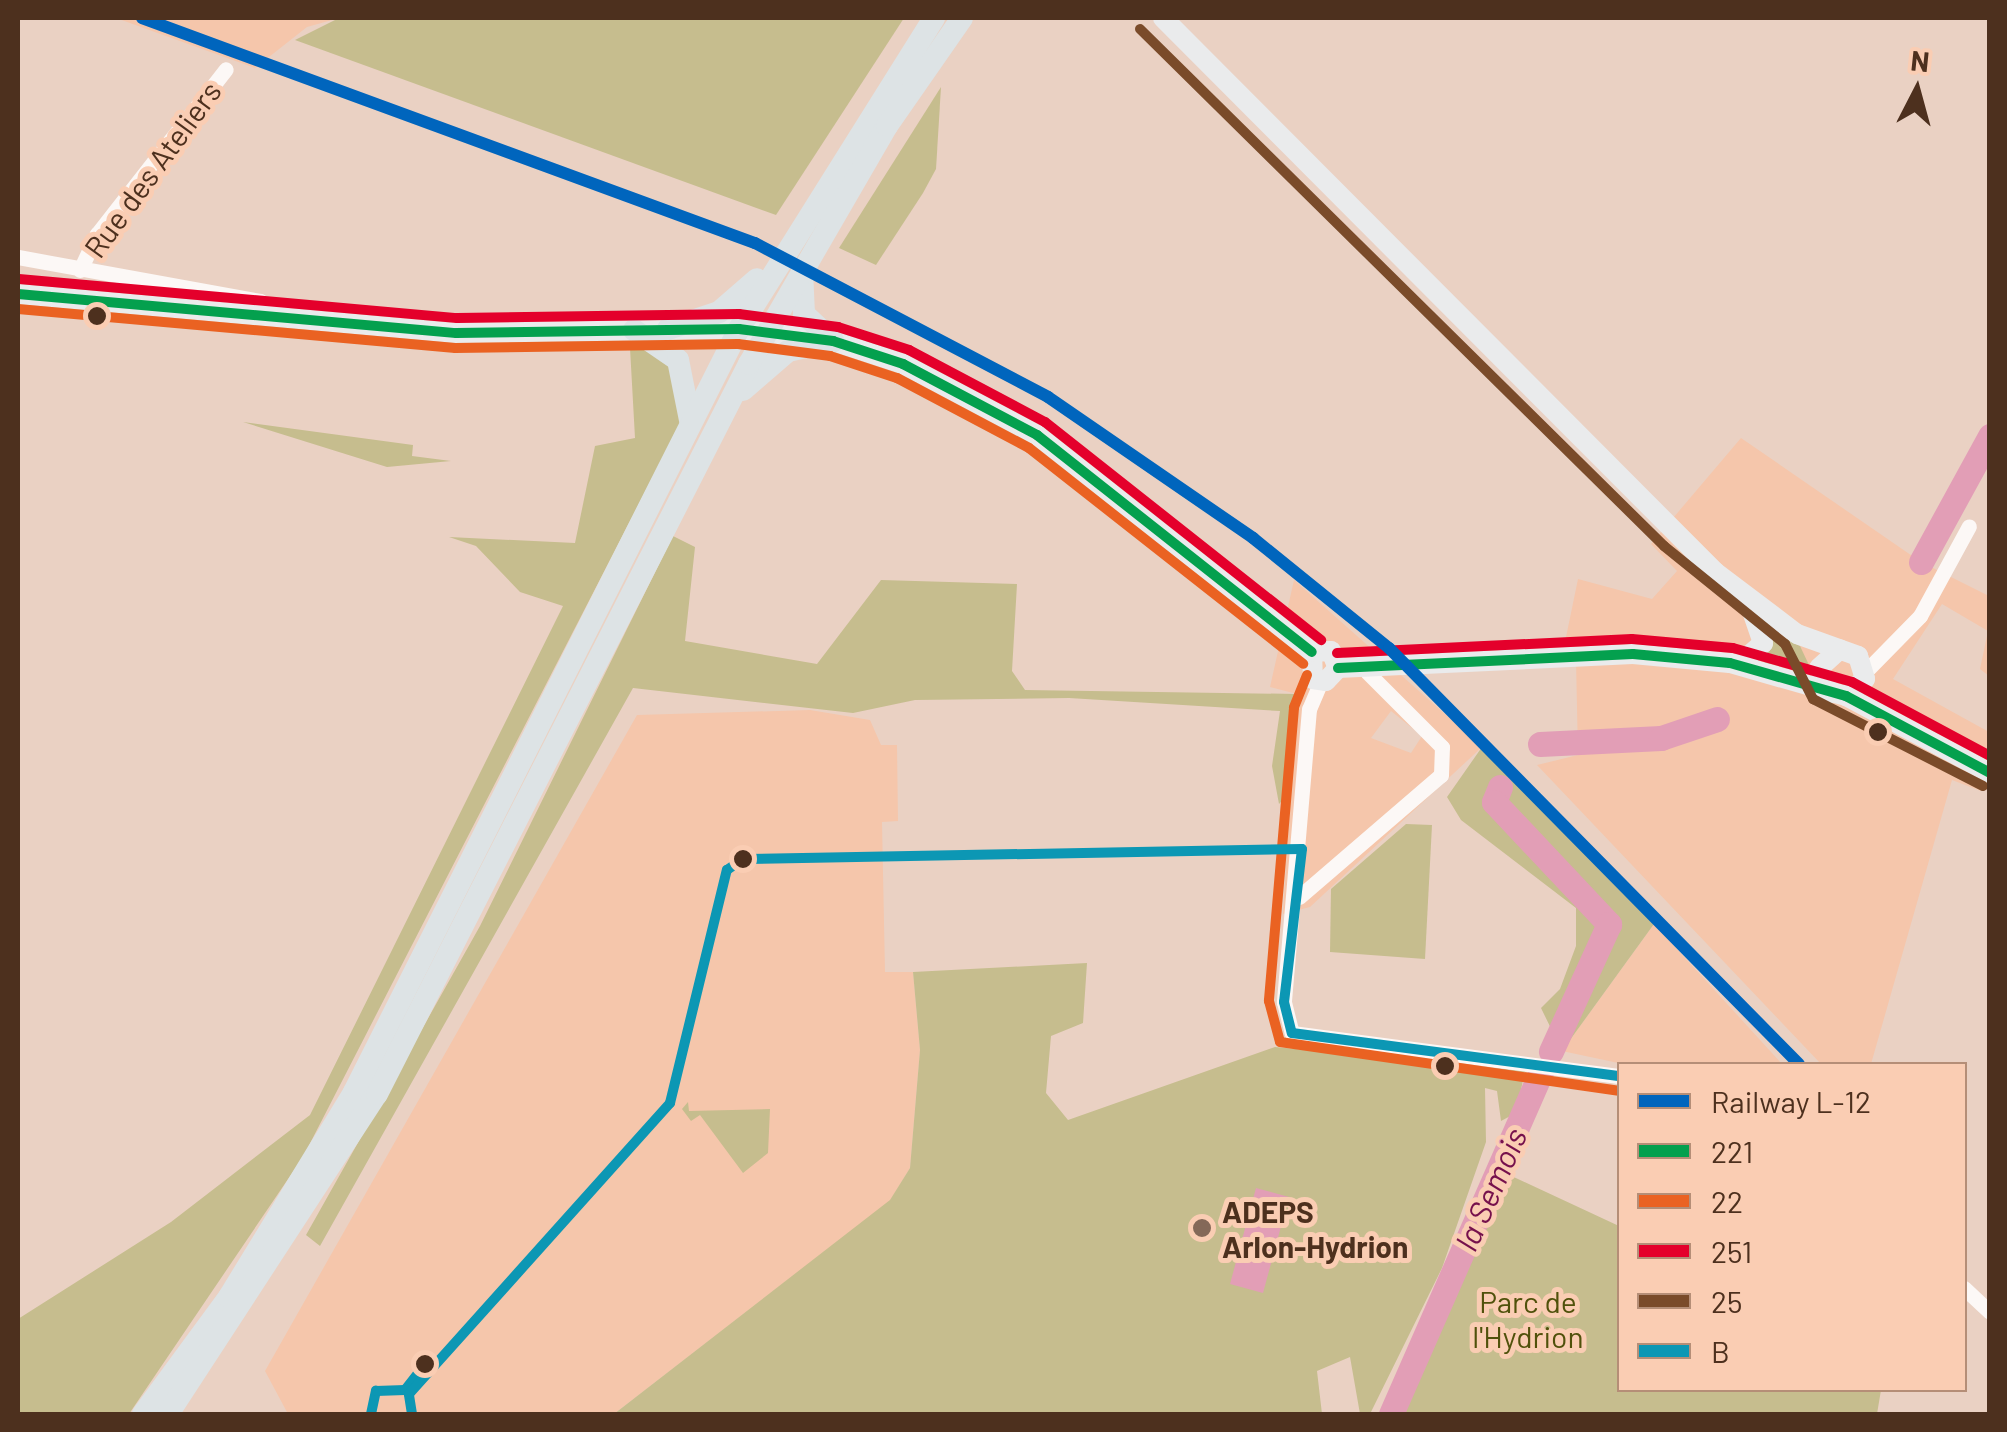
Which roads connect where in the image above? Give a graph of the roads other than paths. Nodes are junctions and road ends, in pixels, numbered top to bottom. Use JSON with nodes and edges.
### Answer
{"nodes":[{"id":1,"x":934,"y":18,"type":"edge"},
{"id":2,"x":962,"y":18,"type":"edge"},
{"id":3,"x":1152,"y":18,"type":"edge"},
{"id":4,"x":1167,"y":23,"type":"edge"},
{"id":5,"x":226,"y":69,"type":"dead end"},
{"id":6,"x":18,"y":257,"type":"edge"},
{"id":7,"x":73,"y":269,"type":"junction"},
{"id":8,"x":754,"y":290,"type":"junction"},
{"id":9,"x":18,"y":294,"type":"edge"},
{"id":10,"x":64,"y":297,"type":"junction"},
{"id":11,"x":86,"y":299,"type":"junction"},
{"id":12,"x":792,"y":304,"type":"junction"},
{"id":13,"x":286,"y":315,"type":"junction"},
{"id":14,"x":739,"y":329,"type":"junction"},
{"id":15,"x":634,"y":330,"type":"junction"},
{"id":16,"x":668,"y":330,"type":"junction"},
{"id":17,"x":768,"y":330,"type":"junction"},
{"id":18,"x":834,"y":340,"type":"junction"},
{"id":19,"x":732,"y":395,"type":"junction"},
{"id":20,"x":689,"y":423,"type":"junction"},
{"id":21,"x":1969,"y":526,"type":"dead end"},
{"id":22,"x":1746,"y":599,"type":"junction"},
{"id":23,"x":1904,"y":631,"type":"junction"},
{"id":24,"x":1797,"y":634,"type":"junction"},
{"id":25,"x":1846,"y":650,"type":"junction"},
{"id":26,"x":1739,"y":664,"type":"junction"},
{"id":27,"x":1819,"y":667,"type":"junction"},
{"id":28,"x":1367,"y":672,"type":"junction"},
{"id":29,"x":1329,"y":675,"type":"junction"},
{"id":30,"x":1865,"y":675,"type":"junction"},
{"id":31,"x":1782,"y":676,"type":"junction"},
{"id":32,"x":1838,"y":695,"type":"junction"},
{"id":33,"x":1990,"y":758,"type":"edge"},
{"id":34,"x":1990,"y":773,"type":"edge"},
{"id":35,"x":1299,"y":897,"type":"junction"},
{"id":36,"x":1617,"y":1075,"type":"edge"},
{"id":37,"x":1967,"y":1291,"type":"edge"},
{"id":38,"x":1990,"y":1312,"type":"edge"},
{"id":39,"x":190,"y":1387,"type":"junction"},
{"id":40,"x":143,"y":1414,"type":"edge"},
{"id":41,"x":168,"y":1414,"type":"edge"},
{"id":42,"x":183,"y":1414,"type":"edge"}],
"edges":[{"from":1,"to":8,"type":"highway"},
{"from":2,"to":12,"type":"highway"},
{"from":3,"to":4,"type":"main road"},
{"from":4,"to":22,"type":"main road"},
{"from":5,"to":7,"type":"street","name":"Rue des Ateliers"},
{"from":6,"to":7,"type":"street"},
{"from":7,"to":10,"type":"street"},
{"from":7,"to":11,"type":"street"},
{"from":7,"to":13,"type":"street"},
{"from":8,"to":14,"type":"highway"},
{"from":8,"to":16,"type":"highway"},
{"from":9,"to":10,"type":"main road"},
{"from":10,"to":11,"type":"main road"},
{"from":11,"to":13,"type":"main road"},
{"from":12,"to":17,"type":"highway"},
{"from":12,"to":18,"type":"highway"},
{"from":13,"to":15,"type":"main road"},
{"from":14,"to":16,"type":"main road"},
{"from":14,"to":17,"type":"main road"},
{"from":14,"to":20,"type":"highway"},
{"from":15,"to":16,"type":"main road"},
{"from":15,"to":20,"type":"highway"},
{"from":17,"to":18,"type":"main road"},
{"from":17,"to":19,"type":"highway"},
{"from":18,"to":19,"type":"highway"},
{"from":18,"to":29,"type":"main road"},
{"from":19,"to":39,"type":"highway"},
{"from":20,"to":40,"type":"highway"},
{"from":21,"to":23,"type":"street"},
{"from":22,"to":24,"type":"main road"},
{"from":22,"to":26,"type":"main road"},
{"from":23,"to":25,"type":"street"},
{"from":23,"to":30,"type":"street"},
{"from":24,"to":25,"type":"main road"},
{"from":24,"to":27,"type":"main road"},
{"from":25,"to":27,"type":"main road"},
{"from":25,"to":30,"type":"main road"},
{"from":26,"to":28,"type":"main road"},
{"from":26,"to":31,"type":"main road"},
{"from":27,"to":31,"type":"main road"},
{"from":27,"to":32,"type":"main road"},
{"from":28,"to":29,"type":"main road"},
{"from":28,"to":35,"type":"street"},
{"from":29,"to":35,"type":"street"},
{"from":30,"to":32,"type":"main road"},
{"from":30,"to":33,"type":"main road"},
{"from":31,"to":32,"type":"main road"},
{"from":32,"to":34,"type":"main road"},
{"from":35,"to":36,"type":"street"},
{"from":37,"to":38,"type":"street"},
{"from":39,"to":41,"type":"highway"},
{"from":39,"to":42,"type":"highway"}]}
